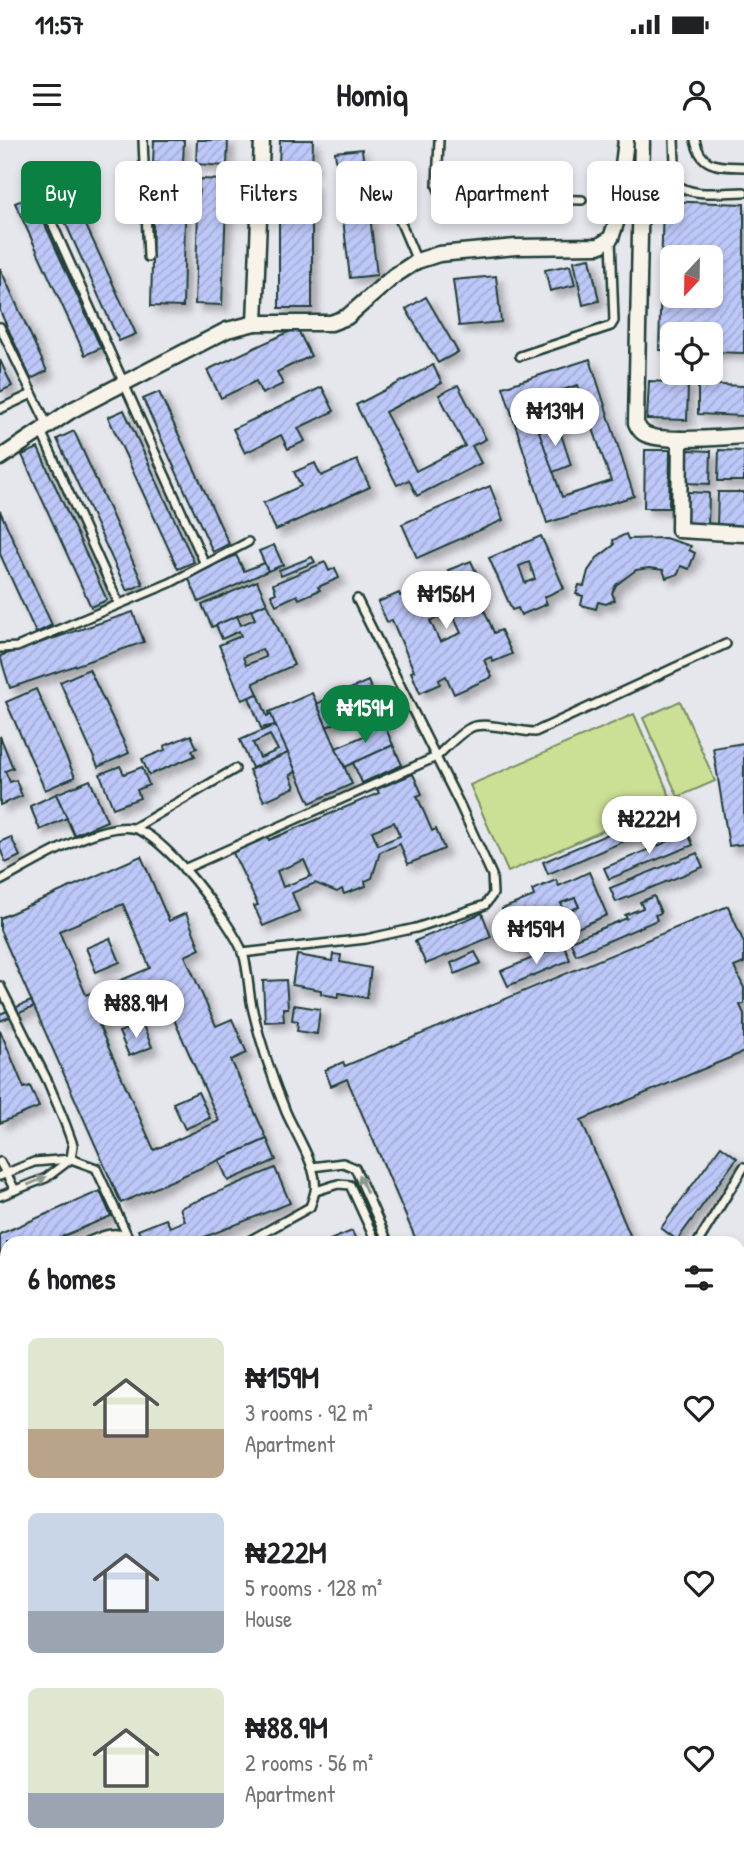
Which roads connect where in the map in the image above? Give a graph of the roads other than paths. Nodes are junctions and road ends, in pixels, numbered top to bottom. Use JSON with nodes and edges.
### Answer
{"nodes":[{"id":1,"x":143,"y":140,"type":"edge"},
{"id":2,"x":262,"y":140,"type":"edge"},
{"id":3,"x":439,"y":140,"type":"edge"},
{"id":4,"x":626,"y":140,"type":"edge"},
{"id":5,"x":642,"y":140,"type":"edge"},
{"id":6,"x":674,"y":140,"type":"edge"},
{"id":7,"x":695,"y":140,"type":"edge"},
{"id":8,"x":744,"y":167,"type":"edge"},
{"id":9,"x":744,"y":192,"type":"edge"},
{"id":10,"x":582,"y":200,"type":"dead end"},
{"id":11,"x":52,"y":224,"type":"edge"},
{"id":12,"x":401,"y":224,"type":"edge"},
{"id":13,"x":611,"y":238,"type":"junction"},
{"id":14,"x":148,"y":257,"type":"dead end"},
{"id":15,"x":417,"y":261,"type":"junction"},
{"id":16,"x":255,"y":323,"type":"junction"},
{"id":17,"x":0,"y":327,"type":"edge"},
{"id":18,"x":520,"y":356,"type":"dead end"},
{"id":19,"x":122,"y":385,"type":"junction"},
{"id":20,"x":32,"y":394,"type":"junction"},
{"id":21,"x":0,"y":409,"type":"edge"},
{"id":22,"x":45,"y":429,"type":"junction"},
{"id":23,"x":744,"y":436,"type":"edge"},
{"id":24,"x":680,"y":439,"type":"junction"},
{"id":25,"x":0,"y":458,"type":"edge"},
{"id":26,"x":744,"y":534,"type":"edge"},
{"id":27,"x":248,"y":542,"type":"dead end"},
{"id":28,"x":205,"y":564,"type":"junction"},
{"id":29,"x":357,"y":599,"type":"dead end"},
{"id":30,"x":119,"y":604,"type":"junction"},
{"id":31,"x":726,"y":644,"type":"dead end"},
{"id":32,"x":0,"y":648,"type":"edge"},
{"id":33,"x":436,"y":757,"type":"junction"},
{"id":34,"x":235,"y":769,"type":"dead end"},
{"id":35,"x":134,"y":828,"type":"junction"},
{"id":36,"x":184,"y":869,"type":"junction"},
{"id":37,"x":0,"y":881,"type":"edge"},
{"id":38,"x":242,"y":953,"type":"junction"},
{"id":39,"x":0,"y":986,"type":"edge"},
{"id":40,"x":71,"y":1159,"type":"junction"},
{"id":41,"x":0,"y":1162,"type":"edge"},
{"id":42,"x":312,"y":1167,"type":"junction"},
{"id":43,"x":744,"y":1167,"type":"edge"},
{"id":44,"x":3,"y":1175,"type":"edge"},
{"id":45,"x":15,"y":1190,"type":"junction"},
{"id":46,"x":316,"y":1191,"type":"junction"},
{"id":47,"x":0,"y":1196,"type":"edge"},
{"id":48,"x":100,"y":1236,"type":"edge"},
{"id":49,"x":124,"y":1236,"type":"edge"},
{"id":50,"x":128,"y":1236,"type":"edge"},
{"id":51,"x":258,"y":1236,"type":"edge"},
{"id":52,"x":373,"y":1236,"type":"edge"},
{"id":53,"x":385,"y":1236,"type":"edge"},
{"id":54,"x":702,"y":1236,"type":"edge"}],
"edges":[{"from":1,"to":14,"type":"lane"},
{"from":2,"to":16,"type":"street"},
{"from":3,"to":10,"type":"lane"},
{"from":4,"to":13,"type":"street"},
{"from":5,"to":24,"type":"street"},
{"from":6,"to":9,"type":"lane"},
{"from":7,"to":8,"type":"lane"},
{"from":11,"to":19,"type":"lane"},
{"from":12,"to":15,"type":"lane"},
{"from":13,"to":15,"type":"street"},
{"from":13,"to":18,"type":"lane"},
{"from":15,"to":16,"type":"street"},
{"from":16,"to":19,"type":"street"},
{"from":17,"to":20,"type":"lane"},
{"from":19,"to":22,"type":"street"},
{"from":19,"to":28,"type":"lane"},
{"from":20,"to":21,"type":"lane"},
{"from":20,"to":22,"type":"lane"},
{"from":22,"to":25,"type":"street"},
{"from":22,"to":30,"type":"lane"},
{"from":23,"to":24,"type":"street"},
{"from":24,"to":26,"type":"street"},
{"from":27,"to":28,"type":"lane"},
{"from":28,"to":30,"type":"lane"},
{"from":29,"to":33,"type":"lane"},
{"from":30,"to":32,"type":"lane"},
{"from":31,"to":33,"type":"lane"},
{"from":33,"to":36,"type":"lane"},
{"from":33,"to":38,"type":"lane"},
{"from":34,"to":35,"type":"lane"},
{"from":35,"to":36,"type":"lane"},
{"from":35,"to":37,"type":"lane"},
{"from":36,"to":38,"type":"lane"},
{"from":38,"to":42,"type":"lane"},
{"from":39,"to":40,"type":"lane"},
{"from":40,"to":44,"type":"lane"},
{"from":45,"to":40,"type":"lane","one_way":true},
{"from":40,"to":50,"type":"lane"},
{"from":41,"to":44,"type":"lane"},
{"from":42,"to":46,"type":"lane"},
{"from":53,"to":42,"type":"lane","one_way":true},
{"from":43,"to":54,"type":"lane"},
{"from":44,"to":45,"type":"lane"},
{"from":45,"to":47,"type":"lane"},
{"from":46,"to":51,"type":"lane"},
{"from":46,"to":52,"type":"lane"},
{"from":48,"to":49,"type":"lane"}]}
